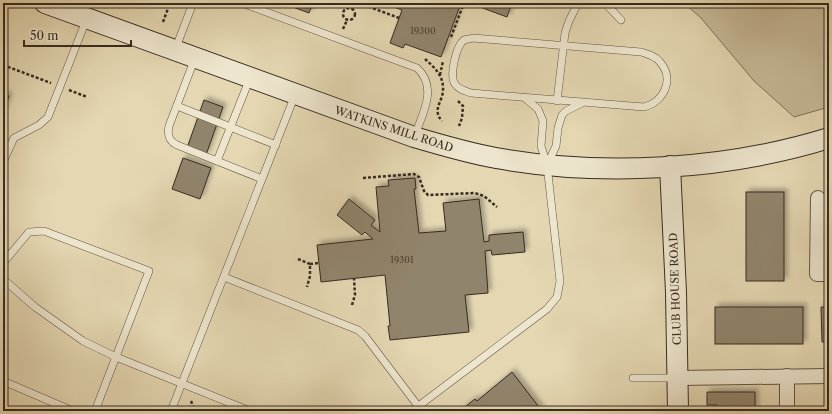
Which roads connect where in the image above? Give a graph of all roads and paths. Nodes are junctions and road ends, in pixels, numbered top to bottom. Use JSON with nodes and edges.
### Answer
{"nodes":[{"id":1,"x":45,"y":3,"type":"edge"},
{"id":2,"x":170,"y":3,"type":"edge"},
{"id":3,"x":193,"y":3,"type":"edge"},
{"id":4,"x":242,"y":3,"type":"edge"},
{"id":5,"x":353,"y":3,"type":"edge"},
{"id":6,"x":359,"y":3,"type":"edge"},
{"id":7,"x":578,"y":3,"type":"edge"},
{"id":8,"x":605,"y":3,"type":"edge"},
{"id":9,"x":351,"y":8,"type":"junction"},
{"id":10,"x":87,"y":18,"type":"junction"},
{"id":11,"x":399,"y":18,"type":"dead end"},
{"id":12,"x":347,"y":20,"type":"junction"},
{"id":13,"x":621,"y":20,"type":"dead end"},
{"id":14,"x":163,"y":22,"type":"dead end"},
{"id":15,"x":343,"y":29,"type":"dead end"},
{"id":16,"x":563,"y":45,"type":"junction"},
{"id":17,"x":175,"y":50,"type":"junction"},
{"id":18,"x":195,"y":58,"type":"junction"},
{"id":19,"x":3,"y":65,"type":"edge"},
{"id":20,"x":250,"y":78,"type":"junction"},
{"id":21,"x":60,"y":87,"type":"junction"},
{"id":22,"x":295,"y":95,"type":"junction"},
{"id":23,"x":87,"y":97,"type":"dead end"},
{"id":24,"x":524,"y":98,"type":"junction"},
{"id":25,"x":557,"y":101,"type":"junction"},
{"id":26,"x":582,"y":103,"type":"junction"},
{"id":27,"x":177,"y":106,"type":"junction"},
{"id":28,"x":231,"y":127,"type":"junction"},
{"id":29,"x":414,"y":137,"type":"junction"},
{"id":30,"x":829,"y":138,"type":"edge"},
{"id":31,"x":276,"y":144,"type":"junction"},
{"id":32,"x":217,"y":161,"type":"junction"},
{"id":33,"x":3,"y":162,"type":"edge"},
{"id":34,"x":547,"y":165,"type":"junction"},
{"id":35,"x":670,"y":166,"type":"junction"},
{"id":36,"x":362,"y":178,"type":"dead end"},
{"id":37,"x":262,"y":179,"type":"junction"},
{"id":38,"x":818,"y":198,"type":"dead end"},
{"id":39,"x":497,"y":207,"type":"dead end"},
{"id":40,"x":823,"y":228,"type":"edge"},
{"id":41,"x":298,"y":259,"type":"dead end"},
{"id":42,"x":3,"y":263,"type":"edge"},
{"id":43,"x":319,"y":263,"type":"dead end"},
{"id":44,"x":310,"y":264,"type":"junction"},
{"id":45,"x":829,"y":274,"type":"edge"},
{"id":46,"x":224,"y":277,"type":"junction"},
{"id":47,"x":3,"y":278,"type":"edge"},
{"id":48,"x":354,"y":278,"type":"dead end"},
{"id":49,"x":307,"y":287,"type":"dead end"},
{"id":50,"x":352,"y":305,"type":"dead end"},
{"id":51,"x":116,"y":357,"type":"junction"},
{"id":52,"x":787,"y":376,"type":"junction"},
{"id":53,"x":829,"y":376,"type":"edge"},
{"id":54,"x":633,"y":378,"type":"dead end"},
{"id":55,"x":678,"y":378,"type":"junction"},
{"id":56,"x":3,"y":380,"type":"edge"},
{"id":57,"x":182,"y":384,"type":"junction"},
{"id":58,"x":191,"y":401,"type":"dead end"},
{"id":59,"x":418,"y":406,"type":"junction"},
{"id":60,"x":73,"y":411,"type":"edge"},
{"id":61,"x":95,"y":411,"type":"edge"},
{"id":62,"x":171,"y":411,"type":"edge"},
{"id":63,"x":198,"y":411,"type":"edge"},
{"id":64,"x":250,"y":411,"type":"edge"},
{"id":65,"x":412,"y":411,"type":"edge"},
{"id":66,"x":678,"y":411,"type":"edge"},
{"id":67,"x":787,"y":411,"type":"edge"}],
"edges":[{"from":1,"to":10,"type":"street","name":"WATKINS MILL ROAD"},
{"from":2,"to":14,"type":"path"},
{"from":3,"to":17,"type":"lane"},
{"from":4,"to":29,"type":"lane"},
{"from":5,"to":9,"type":"path"},
{"from":6,"to":11,"type":"path"},
{"from":7,"to":16,"type":"lane"},
{"from":8,"to":13,"type":"lane"},
{"from":9,"to":12,"type":"path"},
{"from":9,"to":12,"type":"path"},
{"from":10,"to":17,"type":"street","name":"WATKINS MILL ROAD"},
{"from":10,"to":21,"type":"lane"},
{"from":12,"to":15,"type":"path"},
{"from":16,"to":24,"type":"lane"},
{"from":16,"to":25,"type":"lane"},
{"from":16,"to":26,"type":"lane"},
{"from":17,"to":18,"type":"street","name":"WATKINS MILL ROAD"},
{"from":18,"to":20,"type":"street","name":"WATKINS MILL ROAD"},
{"from":18,"to":27,"type":"lane"},
{"from":19,"to":21,"type":"path"},
{"from":20,"to":22,"type":"street","name":"WATKINS MILL ROAD"},
{"from":20,"to":28,"type":"lane"},
{"from":21,"to":23,"type":"path"},
{"from":21,"to":33,"type":"lane"},
{"from":22,"to":29,"type":"street","name":"WATKINS MILL ROAD"},
{"from":22,"to":31,"type":"lane"},
{"from":24,"to":25,"type":"lane"},
{"from":24,"to":34,"type":"lane"},
{"from":25,"to":26,"type":"lane"},
{"from":26,"to":34,"type":"lane"},
{"from":27,"to":28,"type":"lane"},
{"from":27,"to":32,"type":"lane"},
{"from":28,"to":31,"type":"lane"},
{"from":28,"to":32,"type":"lane"},
{"from":29,"to":34,"type":"street","name":"WATKINS MILL ROAD"},
{"from":30,"to":35,"type":"street","name":"WATKINS MILL ROAD"},
{"from":31,"to":37,"type":"lane"},
{"from":32,"to":37,"type":"lane"},
{"from":34,"to":35,"type":"street","name":"WATKINS MILL ROAD"},
{"from":34,"to":59,"type":"lane"},
{"from":35,"to":55,"type":"street","name":"CLUB HOUSE ROAD"},
{"from":36,"to":39,"type":"path"},
{"from":37,"to":46,"type":"lane"},
{"from":38,"to":40,"type":"street"},
{"from":40,"to":45,"type":"street"},
{"from":41,"to":44,"type":"path"},
{"from":42,"to":51,"type":"lane"},
{"from":43,"to":44,"type":"path"},
{"from":44,"to":49,"type":"path"},
{"from":46,"to":57,"type":"lane"},
{"from":46,"to":59,"type":"lane"},
{"from":47,"to":51,"type":"lane"},
{"from":48,"to":50,"type":"path"},
{"from":51,"to":57,"type":"lane"},
{"from":51,"to":61,"type":"lane"},
{"from":52,"to":53,"type":"street"},
{"from":52,"to":55,"type":"street"},
{"from":52,"to":67,"type":"street"},
{"from":54,"to":55,"type":"lane"},
{"from":55,"to":66,"type":"street","name":"CLUB HOUSE ROAD"},
{"from":56,"to":60,"type":"lane"},
{"from":57,"to":62,"type":"lane"},
{"from":57,"to":64,"type":"lane"},
{"from":58,"to":63,"type":"path"},
{"from":59,"to":65,"type":"lane"}]}
